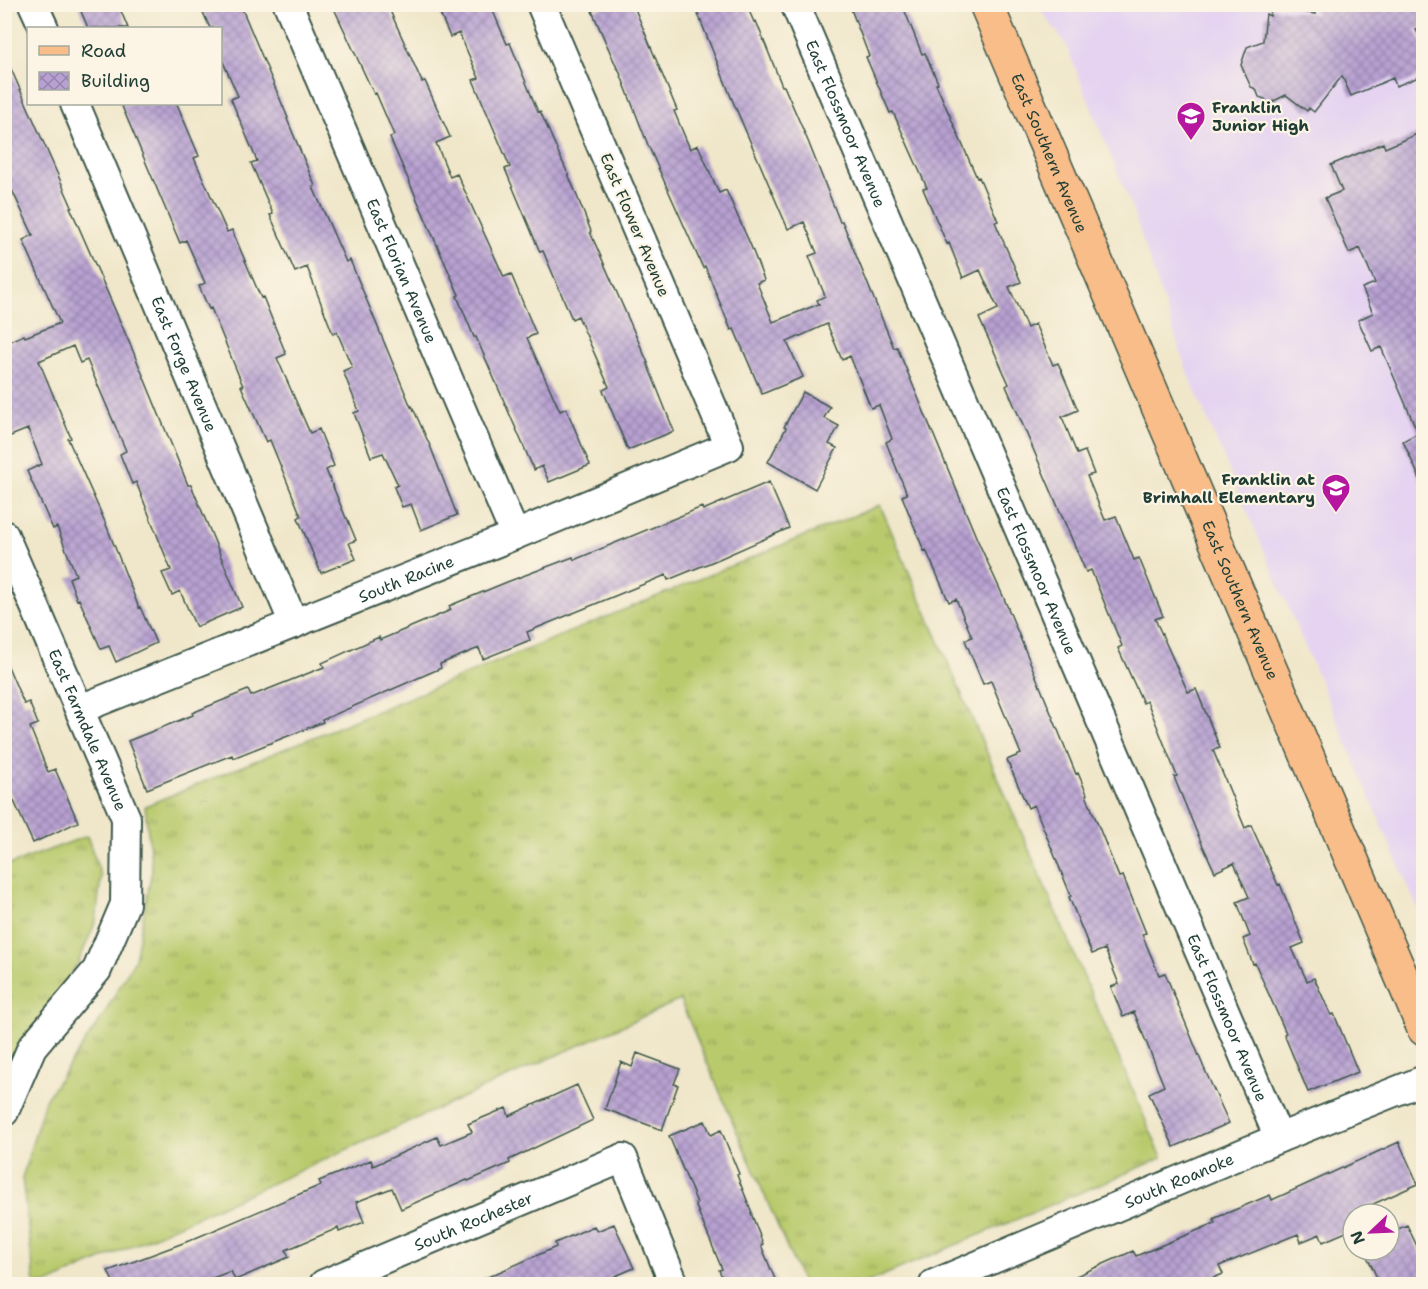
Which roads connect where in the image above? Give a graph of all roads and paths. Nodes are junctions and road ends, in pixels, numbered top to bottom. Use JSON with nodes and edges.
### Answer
{"nodes":[{"id":1,"x":33,"y":4,"type":"edge"},
{"id":2,"x":288,"y":4,"type":"edge"},
{"id":3,"x":542,"y":4,"type":"edge"},
{"id":4,"x":795,"y":4,"type":"edge"},
{"id":5,"x":986,"y":4,"type":"edge"},
{"id":6,"x":44,"y":27,"type":"edge"},
{"id":7,"x":75,"y":105,"type":"edge"},
{"id":8,"x":729,"y":446,"type":"joint"},
{"id":9,"x":4,"y":535,"type":"edge"},
{"id":10,"x":515,"y":535,"type":"junction"},
{"id":11,"x":294,"y":624,"type":"junction"},
{"id":12,"x":80,"y":709,"type":"junction"},
{"id":13,"x":1424,"y":1029,"type":"edge"},
{"id":14,"x":1424,"y":1080,"type":"edge"},
{"id":15,"x":4,"y":1112,"type":"edge"},
{"id":16,"x":1279,"y":1138,"type":"junction"},
{"id":17,"x":324,"y":1284,"type":"edge"},
{"id":18,"x":674,"y":1284,"type":"edge"},
{"id":19,"x":934,"y":1284,"type":"edge"}],
"edges":[{"from":1,"to":6,"type":"street"},
{"from":2,"to":10,"type":"street","name":"East Florian Avenue"},
{"from":3,"to":8,"type":"street","name":"East Flower Avenue"},
{"from":4,"to":16,"type":"street","name":"East Flossmoor Avenue"},
{"from":5,"to":13,"type":"main road","name":"East Southern Avenue"},
{"from":7,"to":11,"type":"street","name":"East Forge Avenue"},
{"from":8,"to":10,"type":"street","name":"South Racine"},
{"from":9,"to":12,"type":"street","name":"East Farmdale Avenue"},
{"from":10,"to":11,"type":"street","name":"South Racine"},
{"from":11,"to":12,"type":"street","name":"South Racine"},
{"from":12,"to":15,"type":"street","name":"East Farmdale Avenue"},
{"from":14,"to":16,"type":"street","name":"South Roanoke"},
{"from":16,"to":19,"type":"street","name":"South Roanoke"},
{"from":17,"to":18,"type":"street","name":"South Rochester"}]}
